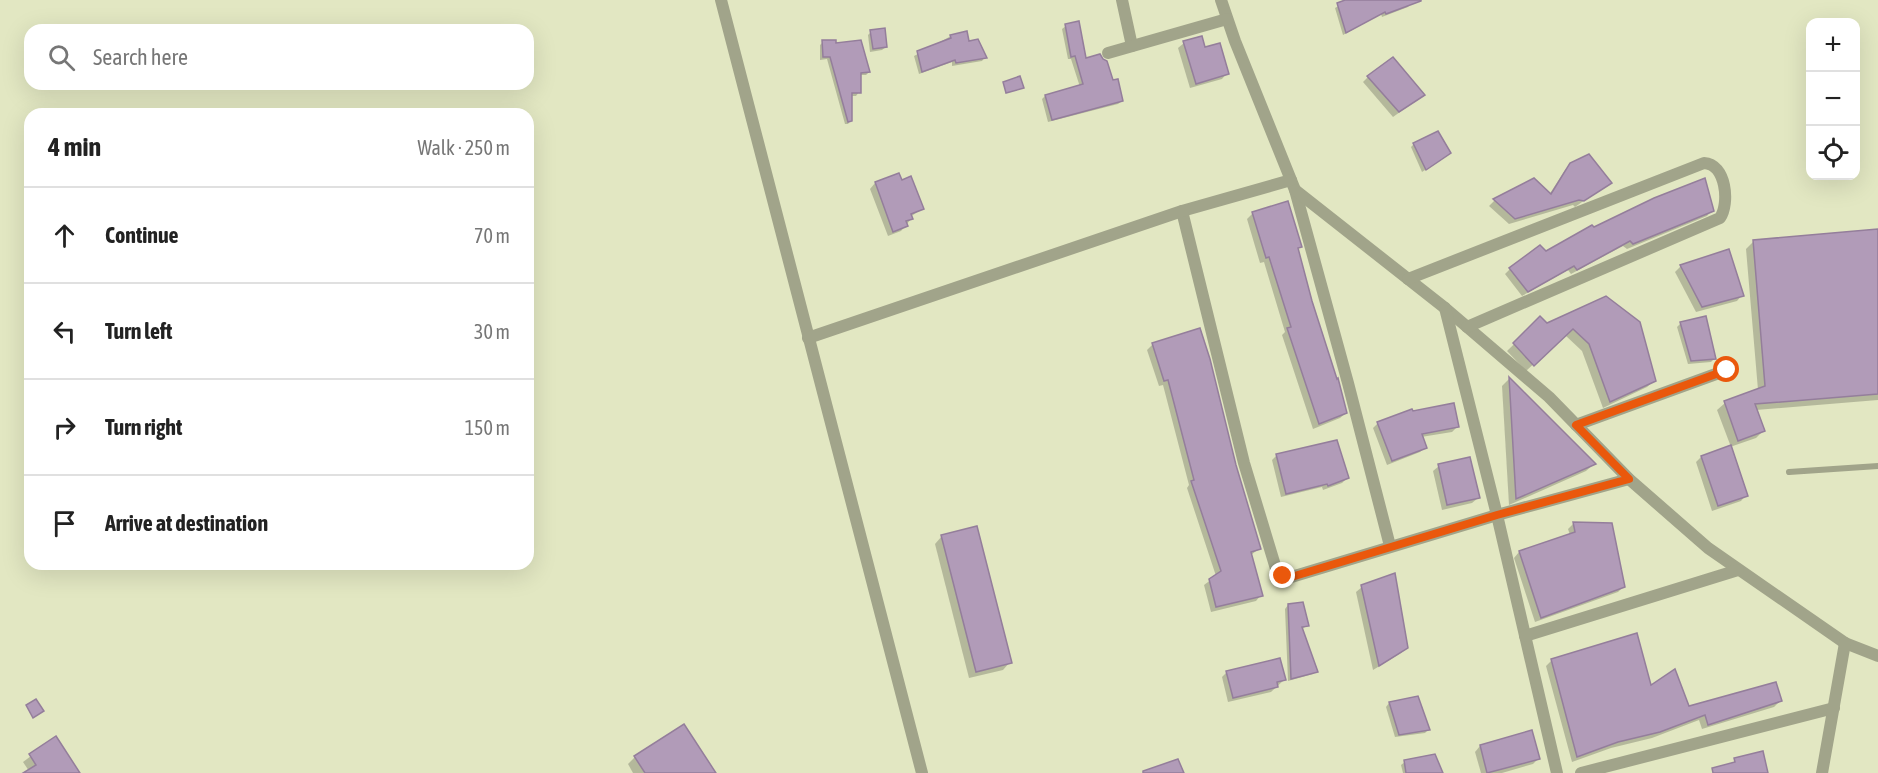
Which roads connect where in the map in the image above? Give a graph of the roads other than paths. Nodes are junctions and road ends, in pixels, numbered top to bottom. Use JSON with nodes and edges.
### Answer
{"nodes":[{"id":1,"x":721,"y":0,"type":"edge"},
{"id":2,"x":1122,"y":0,"type":"edge"},
{"id":3,"x":1221,"y":0,"type":"edge"},
{"id":4,"x":1227,"y":19,"type":"junction"},
{"id":5,"x":1132,"y":46,"type":"junction"},
{"id":6,"x":1108,"y":53,"type":"dead end"},
{"id":7,"x":1293,"y":185,"type":"junction"},
{"id":8,"x":1182,"y":211,"type":"junction"},
{"id":9,"x":1408,"y":279,"type":"junction"},
{"id":10,"x":1445,"y":308,"type":"junction"},
{"id":11,"x":1467,"y":327,"type":"junction"},
{"id":12,"x":808,"y":338,"type":"junction"},
{"id":13,"x":1727,"y":370,"type":"dead end"},
{"id":14,"x":1576,"y":425,"type":"junction"},
{"id":15,"x":1878,"y":466,"type":"edge"},
{"id":16,"x":1789,"y":472,"type":"dead end"},
{"id":17,"x":1629,"y":479,"type":"junction"},
{"id":18,"x":1497,"y":515,"type":"junction"},
{"id":19,"x":1390,"y":546,"type":"junction"},
{"id":20,"x":1737,"y":570,"type":"junction"},
{"id":21,"x":1525,"y":636,"type":"junction"},
{"id":22,"x":1845,"y":643,"type":"junction"},
{"id":23,"x":1878,"y":656,"type":"edge"},
{"id":24,"x":1834,"y":708,"type":"junction"},
{"id":25,"x":922,"y":773,"type":"edge"},
{"id":26,"x":1557,"y":773,"type":"edge"},
{"id":27,"x":1581,"y":773,"type":"edge"},
{"id":28,"x":1822,"y":773,"type":"edge"}],
"edges":[{"from":1,"to":12,"type":"street"},
{"from":2,"to":5,"type":"street"},
{"from":3,"to":4,"type":"street"},
{"from":4,"to":5,"type":"street"},
{"from":4,"to":7,"type":"street"},
{"from":5,"to":6,"type":"street"},
{"from":7,"to":8,"type":"street"},
{"from":7,"to":9,"type":"street"},
{"from":7,"to":19,"type":"street"},
{"from":8,"to":12,"type":"street"},
{"from":8,"to":19,"type":"street"},
{"from":9,"to":10,"type":"street"},
{"from":9,"to":11,"type":"street"},
{"from":10,"to":11,"type":"street"},
{"from":10,"to":18,"type":"street"},
{"from":11,"to":14,"type":"street"},
{"from":12,"to":25,"type":"street"},
{"from":13,"to":14,"type":"street"},
{"from":14,"to":17,"type":"street"},
{"from":15,"to":16,"type":"lane"},
{"from":17,"to":18,"type":"street"},
{"from":17,"to":20,"type":"street"},
{"from":18,"to":19,"type":"street"},
{"from":18,"to":21,"type":"street"},
{"from":20,"to":21,"type":"street"},
{"from":20,"to":22,"type":"street"},
{"from":21,"to":26,"type":"street"},
{"from":22,"to":23,"type":"street"},
{"from":22,"to":24,"type":"street"},
{"from":24,"to":27,"type":"street"},
{"from":24,"to":28,"type":"street"}]}
